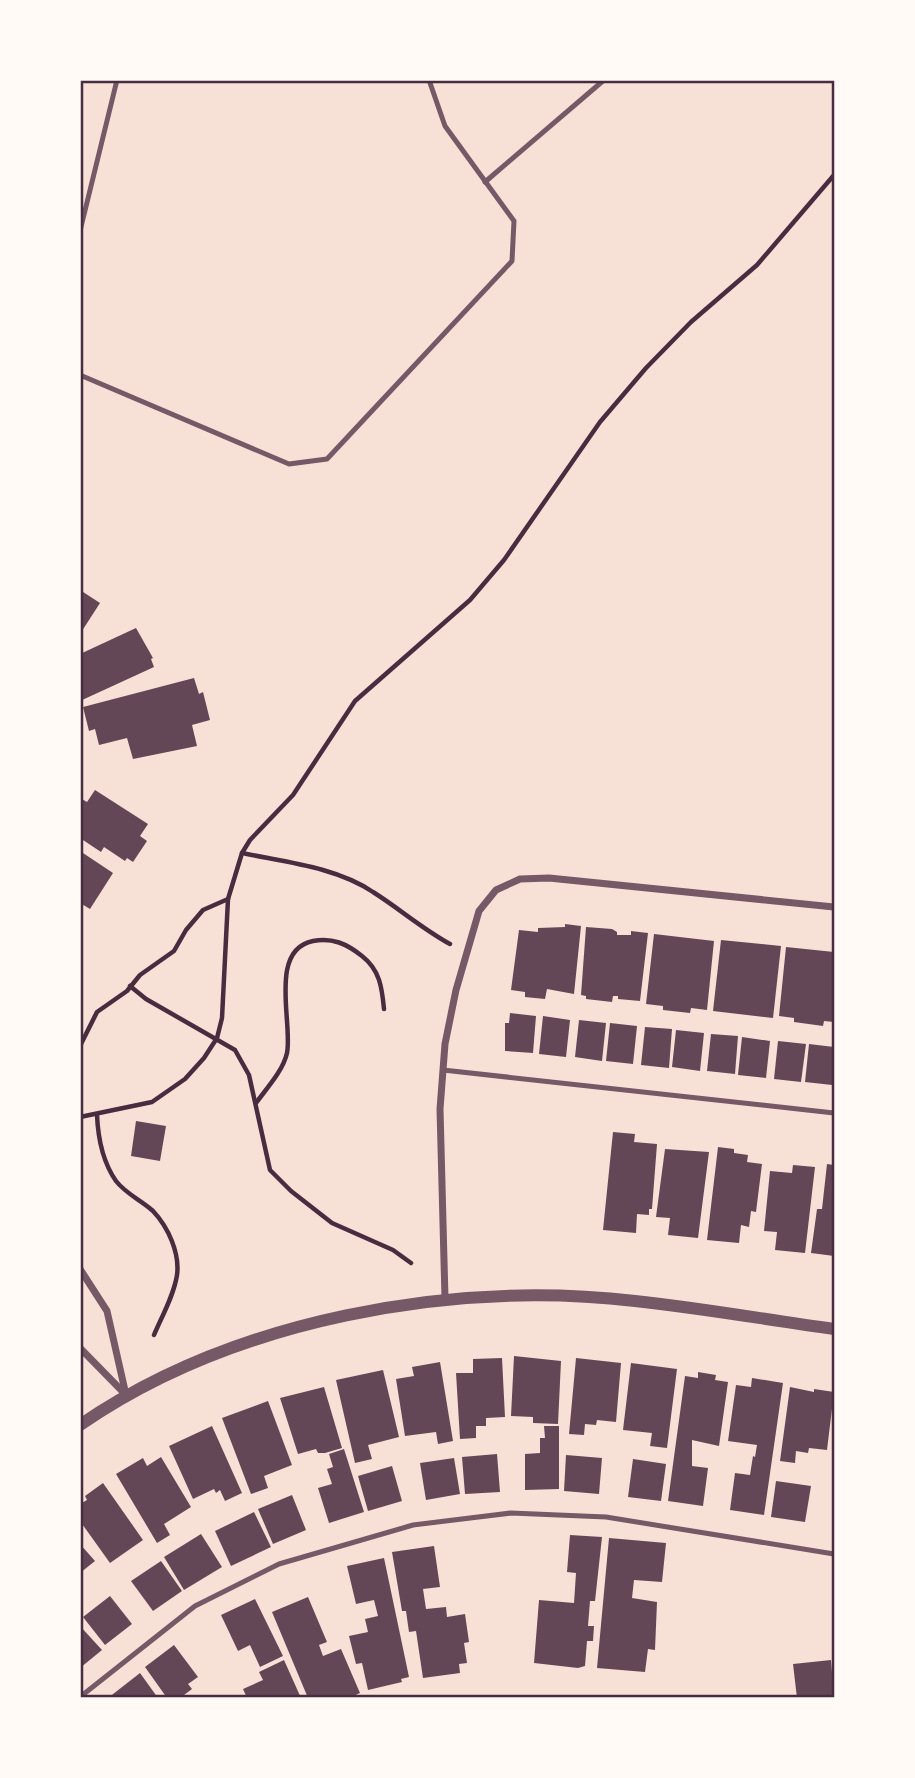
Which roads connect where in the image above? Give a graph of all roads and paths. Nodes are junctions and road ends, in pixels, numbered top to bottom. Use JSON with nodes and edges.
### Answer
{"nodes":[{"id":1,"x":117,"y":80,"type":"edge"},
{"id":2,"x":429,"y":80,"type":"edge"},
{"id":3,"x":604,"y":80,"type":"edge"},
{"id":4,"x":835,"y":175,"type":"edge"},
{"id":5,"x":485,"y":182,"type":"junction"},
{"id":6,"x":80,"y":230,"type":"edge"},
{"id":7,"x":80,"y":375,"type":"edge"},
{"id":8,"x":242,"y":853,"type":"junction"},
{"id":9,"x":228,"y":900,"type":"junction"},
{"id":10,"x":835,"y":907,"type":"edge"},
{"id":11,"x":467,"y":954,"type":"junction"},
{"id":12,"x":130,"y":986,"type":"junction"},
{"id":13,"x":384,"y":1009,"type":"dead end"},
{"id":14,"x":217,"y":1038,"type":"junction"},
{"id":15,"x":80,"y":1046,"type":"edge"},
{"id":16,"x":443,"y":1070,"type":"junction"},
{"id":17,"x":255,"y":1104,"type":"junction"},
{"id":18,"x":835,"y":1113,"type":"edge"},
{"id":19,"x":97,"y":1115,"type":"junction"},
{"id":20,"x":80,"y":1117,"type":"edge"},
{"id":21,"x":411,"y":1263,"type":"dead end"},
{"id":22,"x":80,"y":1269,"type":"edge"},
{"id":23,"x":445,"y":1298,"type":"junction"},
{"id":24,"x":835,"y":1329,"type":"edge"},
{"id":25,"x":154,"y":1335,"type":"dead end"},
{"id":26,"x":80,"y":1348,"type":"edge"},
{"id":27,"x":126,"y":1395,"type":"junction"},
{"id":28,"x":80,"y":1425,"type":"edge"},
{"id":29,"x":835,"y":1553,"type":"edge"},
{"id":30,"x":80,"y":1697,"type":"edge"}],
"edges":[{"from":1,"to":6,"type":"lane"},
{"from":2,"to":5,"type":"lane"},
{"from":3,"to":5,"type":"lane"},
{"from":4,"to":8,"type":"path"},
{"from":5,"to":7,"type":"lane"},
{"from":8,"to":9,"type":"path"},
{"from":8,"to":11,"type":"path"},
{"from":9,"to":12,"type":"path"},
{"from":9,"to":14,"type":"path"},
{"from":10,"to":11,"type":"street"},
{"from":11,"to":16,"type":"street"},
{"from":12,"to":14,"type":"path"},
{"from":12,"to":15,"type":"path"},
{"from":13,"to":17,"type":"path"},
{"from":14,"to":17,"type":"path"},
{"from":14,"to":19,"type":"path"},
{"from":16,"to":18,"type":"lane"},
{"from":16,"to":23,"type":"street"},
{"from":17,"to":21,"type":"path"},
{"from":19,"to":20,"type":"path"},
{"from":19,"to":25,"type":"path"},
{"from":22,"to":27,"type":"street"},
{"from":23,"to":24,"type":"street"},
{"from":23,"to":27,"type":"street"},
{"from":26,"to":27,"type":"street"},
{"from":27,"to":28,"type":"street"},
{"from":29,"to":30,"type":"lane"}]}
